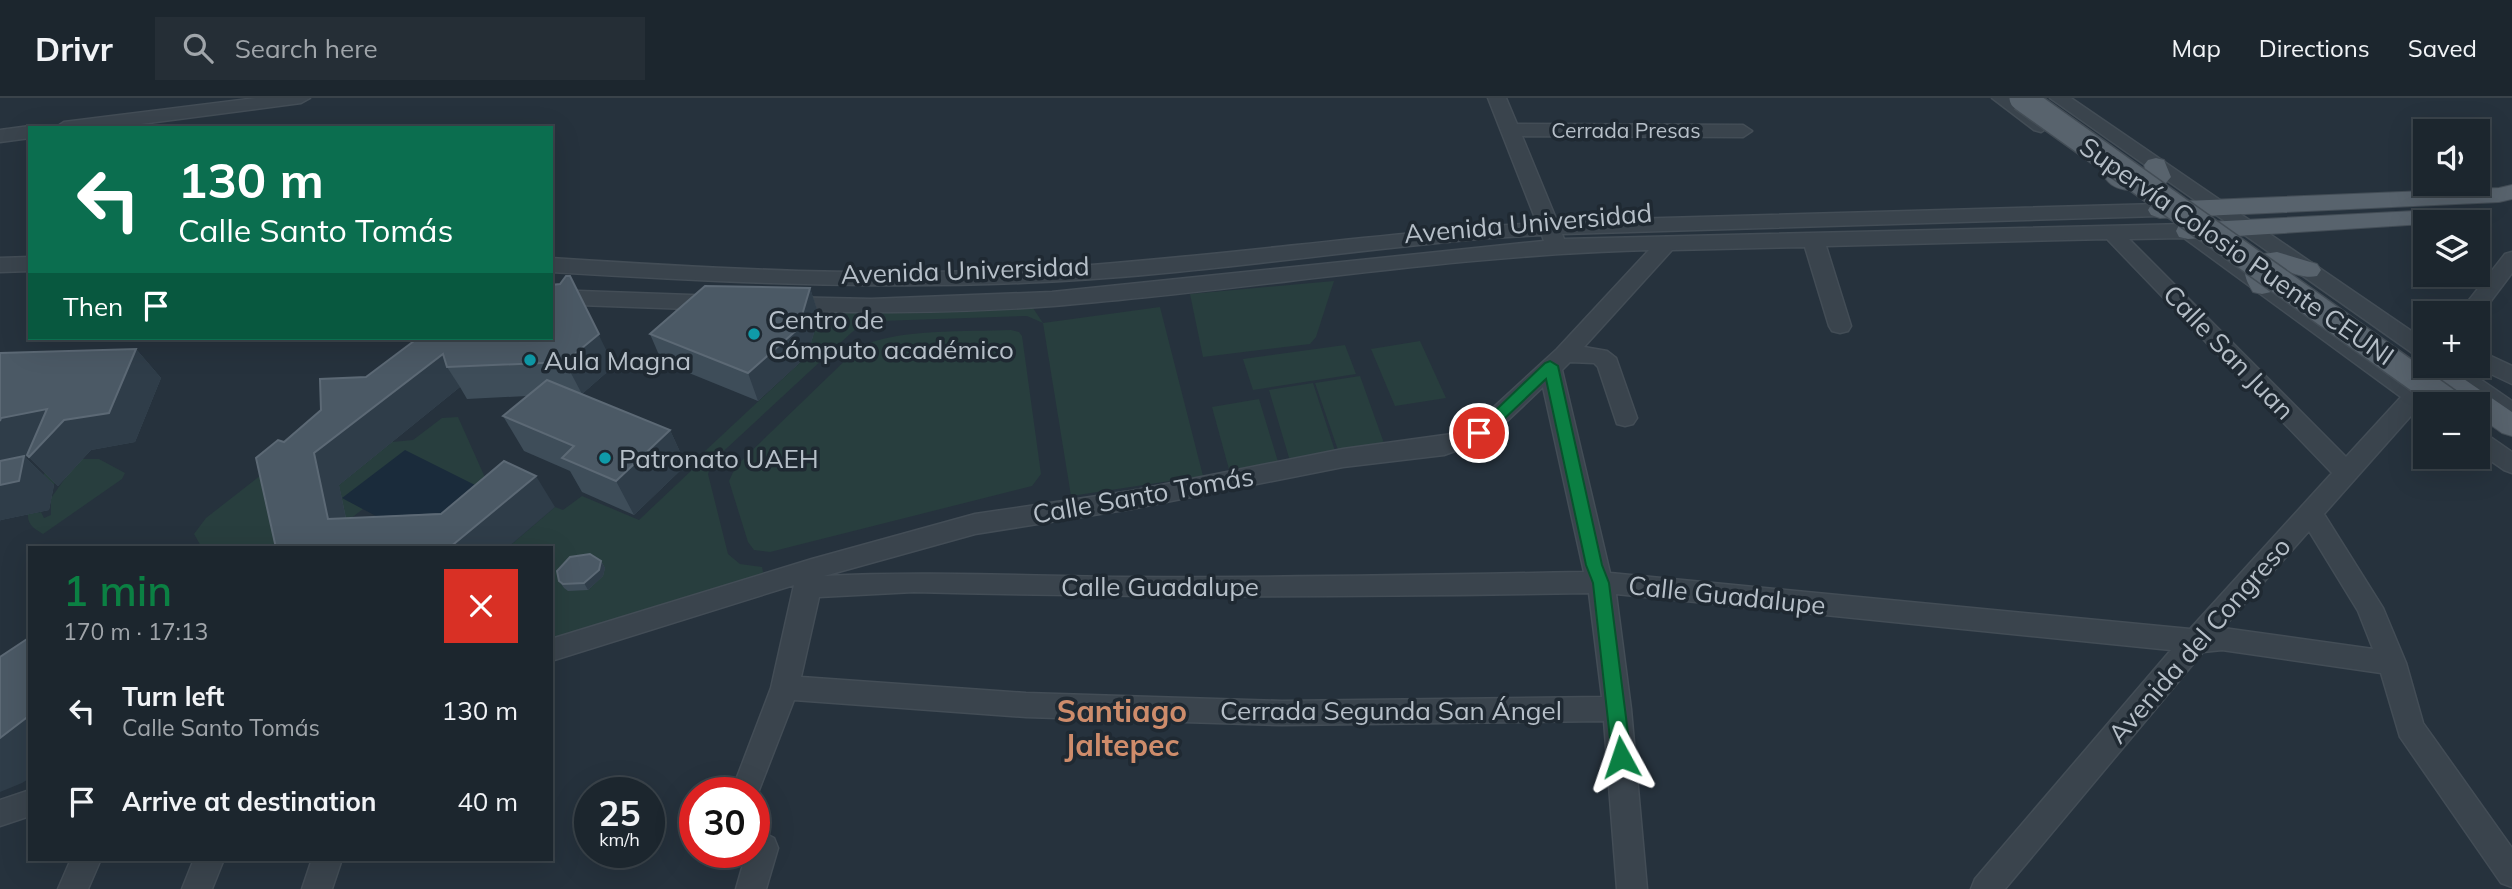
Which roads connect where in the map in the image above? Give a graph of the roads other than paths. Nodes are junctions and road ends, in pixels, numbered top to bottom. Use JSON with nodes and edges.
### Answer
{"nodes":[{"id":1,"x":301,"y":98,"type":"edge"},
{"id":2,"x":1497,"y":98,"type":"edge"},
{"id":3,"x":2001,"y":98,"type":"edge"},
{"id":4,"x":2022,"y":98,"type":"edge"},
{"id":5,"x":2042,"y":98,"type":"edge"},
{"id":6,"x":2059,"y":98,"type":"edge"},
{"id":7,"x":80,"y":126,"type":"edge"},
{"id":8,"x":1508,"y":130,"type":"junction"},
{"id":9,"x":1743,"y":131,"type":"dead end"},
{"id":10,"x":28,"y":132,"type":"edge"},
{"id":11,"x":0,"y":136,"type":"edge"},
{"id":12,"x":2156,"y":165,"type":"junction"},
{"id":13,"x":2112,"y":176,"type":"junction"},
{"id":14,"x":2512,"y":192,"type":"edge"},
{"id":15,"x":2217,"y":207,"type":"junction"},
{"id":16,"x":2159,"y":210,"type":"junction"},
{"id":17,"x":2512,"y":213,"type":"edge"},
{"id":18,"x":2247,"y":229,"type":"junction"},
{"id":19,"x":2188,"y":231,"type":"junction"},
{"id":20,"x":2112,"y":233,"type":"junction"},
{"id":21,"x":1553,"y":237,"type":"junction"},
{"id":22,"x":1813,"y":239,"type":"junction"},
{"id":23,"x":1668,"y":242,"type":"junction"},
{"id":24,"x":2512,"y":259,"type":"edge"},
{"id":25,"x":28,"y":264,"type":"edge"},
{"id":26,"x":0,"y":265,"type":"edge"},
{"id":27,"x":553,"y":265,"type":"edge"},
{"id":28,"x":2308,"y":270,"type":"junction"},
{"id":29,"x":2262,"y":286,"type":"junction"},
{"id":30,"x":553,"y":296,"type":"edge"},
{"id":31,"x":2479,"y":301,"type":"edge"},
{"id":32,"x":733,"y":303,"type":"edge"},
{"id":33,"x":761,"y":304,"type":"edge"},
{"id":34,"x":1840,"y":326,"type":"dead end"},
{"id":35,"x":2413,"y":343,"type":"edge"},
{"id":36,"x":2413,"y":357,"type":"edge"},
{"id":37,"x":1558,"y":360,"type":"junction"},
{"id":38,"x":2490,"y":364,"type":"edge"},
{"id":39,"x":2512,"y":376,"type":"edge"},
{"id":40,"x":2443,"y":378,"type":"edge"},
{"id":41,"x":2462,"y":378,"type":"edge"},
{"id":42,"x":2435,"y":392,"type":"edge"},
{"id":43,"x":2413,"y":394,"type":"edge"},
{"id":44,"x":2413,"y":408,"type":"edge"},
{"id":45,"x":2512,"y":412,"type":"edge"},
{"id":46,"x":1625,"y":418,"type":"dead end"},
{"id":47,"x":2512,"y":426,"type":"edge"},
{"id":48,"x":2490,"y":431,"type":"edge"},
{"id":49,"x":2512,"y":447,"type":"edge"},
{"id":50,"x":2490,"y":448,"type":"edge"},
{"id":51,"x":2512,"y":464,"type":"edge"},
{"id":52,"x":2345,"y":471,"type":"junction"},
{"id":53,"x":2311,"y":513,"type":"junction"},
{"id":54,"x":809,"y":578,"type":"junction"},
{"id":55,"x":1601,"y":583,"type":"junction"},
{"id":56,"x":2196,"y":641,"type":"junction"},
{"id":57,"x":553,"y":649,"type":"edge"},
{"id":58,"x":2392,"y":663,"type":"junction"},
{"id":59,"x":785,"y":688,"type":"junction"},
{"id":60,"x":1617,"y":709,"type":"junction"},
{"id":61,"x":751,"y":777,"type":"edge"},
{"id":62,"x":28,"y":804,"type":"edge"},
{"id":63,"x":0,"y":813,"type":"edge"},
{"id":64,"x":85,"y":861,"type":"edge"},
{"id":65,"x":208,"y":861,"type":"edge"},
{"id":66,"x":326,"y":861,"type":"edge"},
{"id":67,"x":757,"y":868,"type":"edge"},
{"id":68,"x":2512,"y":873,"type":"edge"},
{"id":69,"x":73,"y":889,"type":"edge"},
{"id":70,"x":197,"y":889,"type":"edge"},
{"id":71,"x":317,"y":889,"type":"edge"},
{"id":72,"x":751,"y":889,"type":"edge"},
{"id":73,"x":1632,"y":889,"type":"edge"},
{"id":74,"x":1986,"y":889,"type":"edge"}],
"edges":[{"from":1,"to":7,"type":"street"},
{"from":2,"to":8,"type":"street"},
{"from":3,"to":13,"type":"street"},
{"from":4,"to":42,"type":"main road","name":"Supervía Colosio Puente CEUNI","bridge":true},
{"from":5,"to":36,"type":"main road","name":"Supervía Colosio Puente CEUNI"},
{"from":6,"to":12,"type":"street"},
{"from":8,"to":9,"type":"street","name":"Cerrada Presas"},
{"from":8,"to":21,"type":"street"},
{"from":10,"to":11,"type":"street"},
{"from":12,"to":13,"type":"main road"},
{"from":12,"to":15,"type":"street"},
{"from":13,"to":16,"type":"street"},
{"from":14,"to":15,"type":"main road","name":"Avenida Universidad"},
{"from":15,"to":16,"type":"main road","name":"Avenida Universidad"},
{"from":15,"to":18,"type":"street"},
{"from":16,"to":19,"type":"street"},
{"from":16,"to":21,"type":"street","name":"Avenida Universidad"},
{"from":17,"to":18,"type":"main road","name":"Avenida Universidad"},
{"from":18,"to":19,"type":"main road","name":"Avenida Universidad"},
{"from":18,"to":28,"type":"street"},
{"from":19,"to":20,"type":"street","name":"Avenida Universidad"},
{"from":19,"to":29,"type":"street"},
{"from":20,"to":22,"type":"street","name":"Avenida Universidad"},
{"from":20,"to":52,"type":"street","name":"Calle San Juan"},
{"from":21,"to":23,"type":"street","name":"Avenida Universidad"},
{"from":21,"to":27,"type":"street","name":"Avenida Universidad"},
{"from":21,"to":33,"type":"street","name":"Avenida Universidad"},
{"from":22,"to":23,"type":"street","name":"Avenida Universidad"},
{"from":22,"to":34,"type":"street"},
{"from":23,"to":37,"type":"street","name":"Calle Santo Tomás"},
{"from":24,"to":31,"type":"street"},
{"from":25,"to":26,"type":"street"},
{"from":28,"to":29,"type":"main road"},
{"from":28,"to":35,"type":"street"},
{"from":29,"to":43,"type":"street"},
{"from":30,"to":32,"type":"street"},
{"from":37,"to":46,"type":"street"},
{"from":37,"to":54,"type":"street","name":"Calle Santo Tomás"},
{"from":37,"to":55,"type":"street"},
{"from":38,"to":39,"type":"street"},
{"from":40,"to":47,"type":"main road","name":"Supervía Colosio Puente CEUNI"},
{"from":41,"to":45,"type":"street"},
{"from":44,"to":52,"type":"street","name":"Avenida del Congreso"},
{"from":48,"to":49,"type":"main road"},
{"from":50,"to":51,"type":"street"},
{"from":52,"to":53,"type":"street","name":"Avenida del Congreso"},
{"from":53,"to":56,"type":"street","name":"Avenida del Congreso"},
{"from":53,"to":58,"type":"street"},
{"from":54,"to":55,"type":"street","name":"Calle Guadalupe"},
{"from":54,"to":57,"type":"street","name":"Calle Santo Tomás"},
{"from":54,"to":59,"type":"street"},
{"from":55,"to":56,"type":"street","name":"Calle Guadalupe"},
{"from":55,"to":60,"type":"street"},
{"from":56,"to":58,"type":"street","name":"Calle Guadalupe"},
{"from":56,"to":74,"type":"street","name":"Avenida del Congreso"},
{"from":58,"to":68,"type":"street"},
{"from":59,"to":60,"type":"street","name":"Cerrada Segunda San Ángel"},
{"from":59,"to":61,"type":"street"},
{"from":60,"to":73,"type":"street"},
{"from":62,"to":63,"type":"street"},
{"from":64,"to":69,"type":"street"},
{"from":65,"to":70,"type":"street"},
{"from":66,"to":71,"type":"street"},
{"from":67,"to":72,"type":"street"}]}
